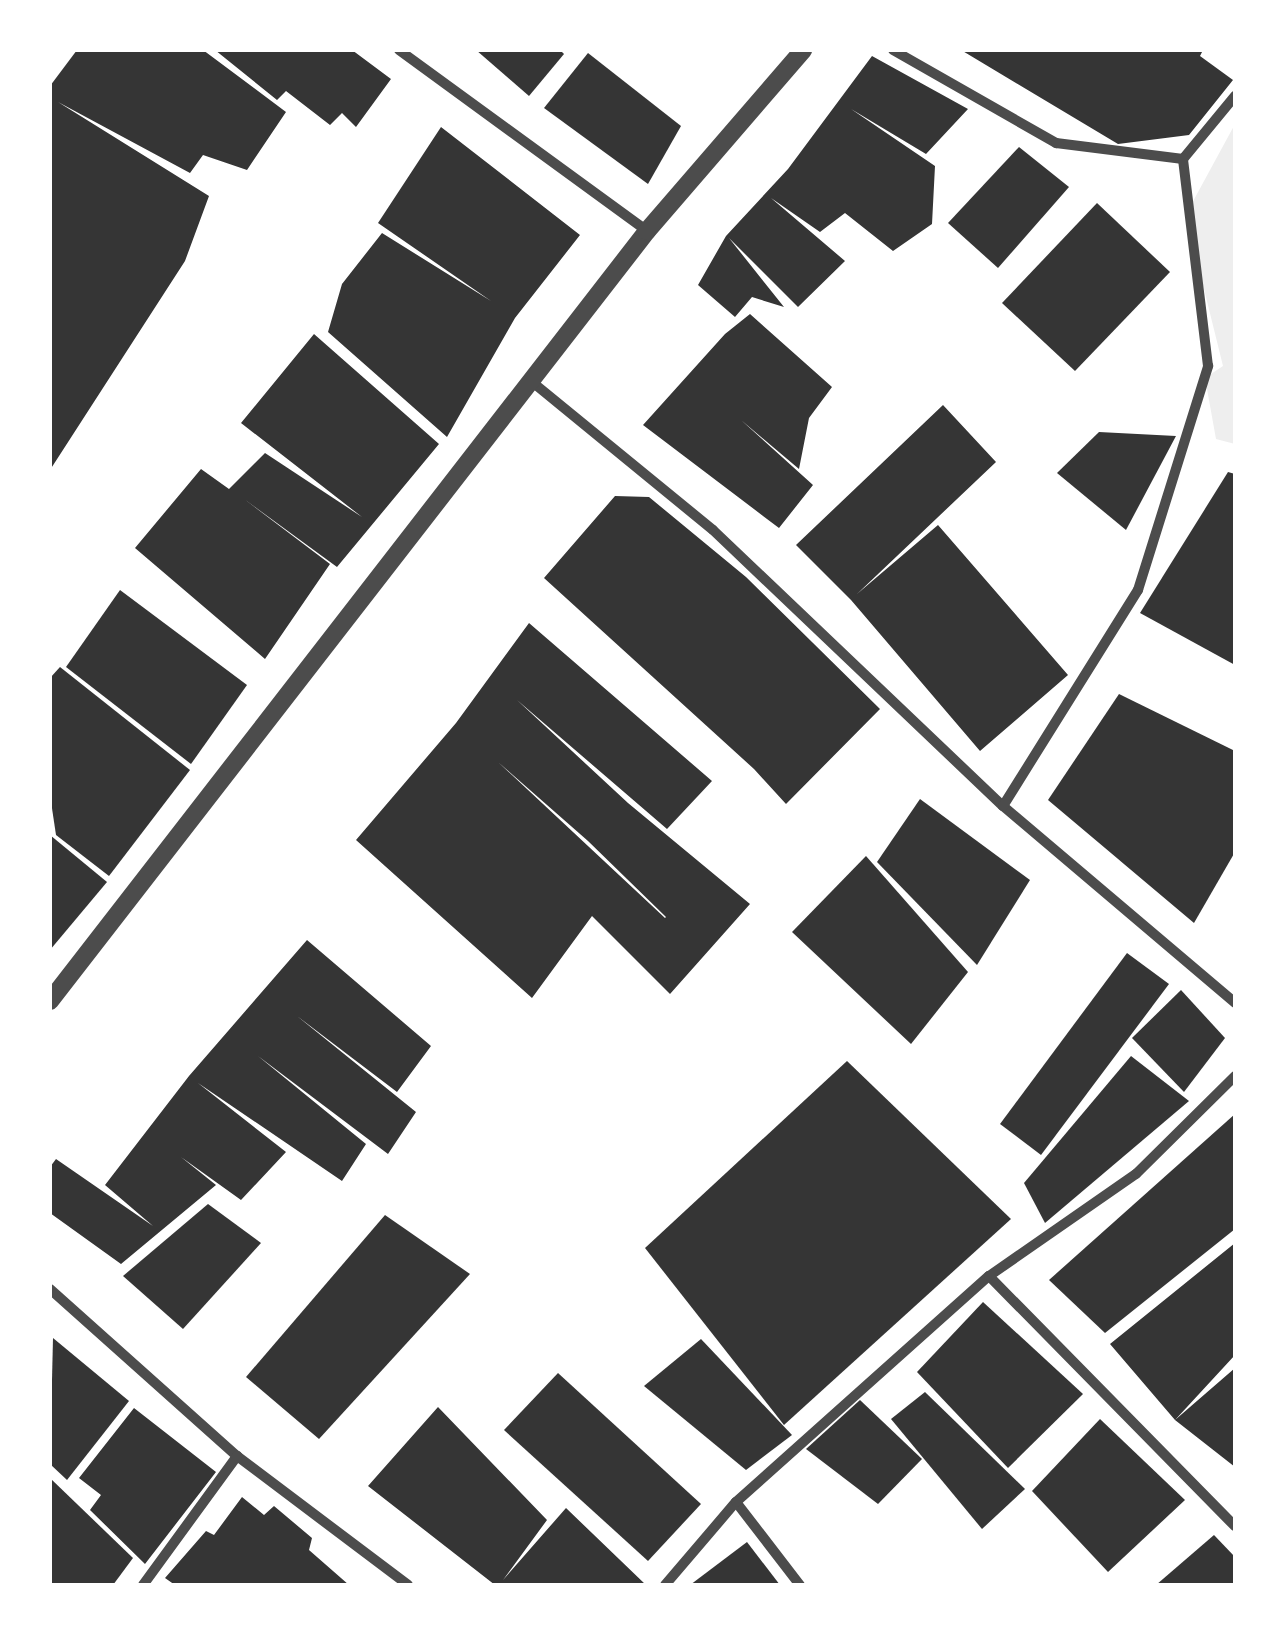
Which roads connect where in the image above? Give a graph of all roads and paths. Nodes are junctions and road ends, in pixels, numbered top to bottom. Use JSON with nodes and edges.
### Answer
{"nodes":[{"id":1,"x":399,"y":50,"type":"edge"},
{"id":2,"x":803,"y":50,"type":"edge"},
{"id":3,"x":892,"y":50,"type":"edge"},
{"id":4,"x":1235,"y":96,"type":"edge"},
{"id":5,"x":1183,"y":159,"type":"junction"},
{"id":6,"x":648,"y":232,"type":"junction"},
{"id":7,"x":531,"y":381,"type":"junction"},
{"id":8,"x":1003,"y":806,"type":"junction"},
{"id":9,"x":50,"y":1001,"type":"edge"},
{"id":10,"x":1235,"y":1003,"type":"edge"},
{"id":11,"x":1235,"y":1076,"type":"edge"},
{"id":12,"x":989,"y":1276,"type":"junction"},
{"id":13,"x":50,"y":1289,"type":"edge"},
{"id":14,"x":237,"y":1456,"type":"junction"},
{"id":15,"x":736,"y":1502,"type":"junction"},
{"id":16,"x":1235,"y":1526,"type":"edge"},
{"id":17,"x":143,"y":1585,"type":"edge"},
{"id":18,"x":408,"y":1585,"type":"edge"},
{"id":19,"x":665,"y":1585,"type":"edge"},
{"id":20,"x":800,"y":1585,"type":"edge"}],
"edges":[{"from":1,"to":6,"type":"street"},
{"from":2,"to":6,"type":"street"},
{"from":3,"to":5,"type":"street"},
{"from":4,"to":5,"type":"street"},
{"from":5,"to":8,"type":"street"},
{"from":6,"to":7,"type":"street"},
{"from":7,"to":8,"type":"street"},
{"from":7,"to":9,"type":"street"},
{"from":8,"to":10,"type":"street"},
{"from":11,"to":12,"type":"street"},
{"from":12,"to":15,"type":"street"},
{"from":12,"to":16,"type":"street"},
{"from":13,"to":14,"type":"street"},
{"from":14,"to":17,"type":"street"},
{"from":14,"to":18,"type":"street"},
{"from":15,"to":19,"type":"street"},
{"from":15,"to":20,"type":"street"}]}
